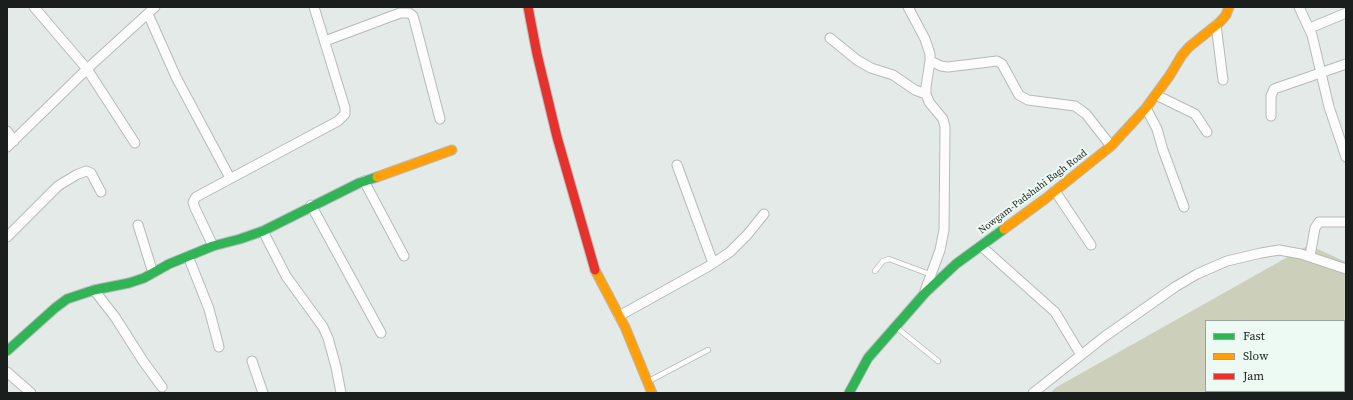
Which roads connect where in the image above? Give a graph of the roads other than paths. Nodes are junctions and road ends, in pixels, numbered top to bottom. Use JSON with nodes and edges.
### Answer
{"nodes":[{"id":1,"x":34,"y":7,"type":"edge"},
{"id":2,"x":154,"y":7,"type":"edge"},
{"id":3,"x":314,"y":7,"type":"edge"},
{"id":4,"x":528,"y":7,"type":"edge"},
{"id":5,"x":908,"y":7,"type":"edge"},
{"id":6,"x":1229,"y":7,"type":"edge"},
{"id":7,"x":1299,"y":7,"type":"edge"},
{"id":8,"x":1346,"y":13,"type":"edge"},
{"id":9,"x":148,"y":14,"type":"junction"},
{"id":10,"x":1216,"y":25,"type":"junction"},
{"id":11,"x":1310,"y":28,"type":"junction"},
{"id":12,"x":830,"y":38,"type":"dead end"},
{"id":13,"x":325,"y":41,"type":"junction"},
{"id":14,"x":930,"y":61,"type":"junction"},
{"id":15,"x":1346,"y":64,"type":"edge"},
{"id":16,"x":87,"y":69,"type":"junction"},
{"id":17,"x":1321,"y":73,"type":"junction"},
{"id":18,"x":1223,"y":80,"type":"dead end"},
{"id":19,"x":926,"y":94,"type":"junction"},
{"id":20,"x":1156,"y":95,"type":"junction"},
{"id":21,"x":1146,"y":108,"type":"junction"},
{"id":22,"x":1271,"y":116,"type":"dead end"},
{"id":23,"x":440,"y":119,"type":"dead end"},
{"id":24,"x":7,"y":131,"type":"edge"},
{"id":25,"x":1207,"y":132,"type":"dead end"},
{"id":26,"x":135,"y":143,"type":"dead end"},
{"id":27,"x":10,"y":144,"type":"edge"},
{"id":28,"x":1111,"y":146,"type":"junction"},
{"id":29,"x":1344,"y":146,"type":"edge"},
{"id":30,"x":452,"y":150,"type":"dead end"},
{"id":31,"x":1346,"y":157,"type":"edge"},
{"id":32,"x":676,"y":165,"type":"dead end"},
{"id":33,"x":230,"y":178,"type":"junction"},
{"id":34,"x":364,"y":181,"type":"junction"},
{"id":35,"x":1055,"y":191,"type":"junction"},
{"id":36,"x":101,"y":192,"type":"dead end"},
{"id":37,"x":312,"y":205,"type":"junction"},
{"id":38,"x":1184,"y":208,"type":"dead end"},
{"id":39,"x":764,"y":214,"type":"dead end"},
{"id":40,"x":1346,"y":222,"type":"edge"},
{"id":41,"x":138,"y":225,"type":"dead end"},
{"id":42,"x":263,"y":231,"type":"junction"},
{"id":43,"x":7,"y":237,"type":"edge"},
{"id":44,"x":1091,"y":245,"type":"dead end"},
{"id":45,"x":213,"y":246,"type":"junction"},
{"id":46,"x":981,"y":246,"type":"junction"},
{"id":47,"x":188,"y":256,"type":"junction"},
{"id":48,"x":404,"y":256,"type":"dead end"},
{"id":49,"x":1310,"y":256,"type":"junction"},
{"id":50,"x":713,"y":263,"type":"junction"},
{"id":51,"x":1346,"y":269,"type":"edge"},
{"id":52,"x":875,"y":271,"type":"dead end"},
{"id":53,"x":153,"y":273,"type":"junction"},
{"id":54,"x":932,"y":275,"type":"junction"},
{"id":55,"x":94,"y":290,"type":"junction"},
{"id":56,"x":925,"y":293,"type":"junction"},
{"id":57,"x":619,"y":316,"type":"junction"},
{"id":58,"x":895,"y":326,"type":"junction"},
{"id":59,"x":381,"y":333,"type":"dead end"},
{"id":60,"x":219,"y":347,"type":"dead end"},
{"id":61,"x":708,"y":350,"type":"dead end"},
{"id":62,"x":7,"y":351,"type":"edge"},
{"id":63,"x":1081,"y":355,"type":"junction"},
{"id":64,"x":252,"y":361,"type":"dead end"},
{"id":65,"x":938,"y":361,"type":"dead end"},
{"id":66,"x":7,"y":372,"type":"edge"},
{"id":67,"x":647,"y":382,"type":"junction"},
{"id":68,"x":162,"y":387,"type":"dead end"},
{"id":69,"x":31,"y":393,"type":"edge"},
{"id":70,"x":263,"y":393,"type":"edge"},
{"id":71,"x":341,"y":393,"type":"edge"},
{"id":72,"x":652,"y":393,"type":"edge"},
{"id":73,"x":849,"y":393,"type":"edge"},
{"id":74,"x":1033,"y":393,"type":"edge"}],
"edges":[{"from":1,"to":16,"type":"street"},
{"from":2,"to":9,"type":"street"},
{"from":3,"to":13,"type":"street"},
{"from":4,"to":57,"type":"street"},
{"from":5,"to":14,"type":"street"},
{"from":6,"to":10,"type":"street","name":"Nowgam-Padshahi Bagh Road"},
{"from":7,"to":11,"type":"street"},
{"from":8,"to":11,"type":"street"},
{"from":9,"to":16,"type":"street"},
{"from":9,"to":33,"type":"street"},
{"from":10,"to":18,"type":"street"},
{"from":10,"to":20,"type":"street","name":"Nowgam-Padshahi Bagh Road"},
{"from":11,"to":17,"type":"street"},
{"from":12,"to":19,"type":"street"},
{"from":13,"to":23,"type":"street"},
{"from":13,"to":33,"type":"street"},
{"from":14,"to":19,"type":"street"},
{"from":14,"to":28,"type":"street"},
{"from":15,"to":17,"type":"street"},
{"from":16,"to":26,"type":"street"},
{"from":16,"to":27,"type":"street"},
{"from":17,"to":22,"type":"street"},
{"from":17,"to":29,"type":"street"},
{"from":19,"to":54,"type":"street"},
{"from":20,"to":21,"type":"street","name":"Nowgam-Padshahi Bagh Road"},
{"from":20,"to":25,"type":"street"},
{"from":21,"to":28,"type":"street","name":"Nowgam-Padshahi Bagh Road"},
{"from":21,"to":38,"type":"street"},
{"from":24,"to":27,"type":"street"},
{"from":28,"to":35,"type":"street","name":"Nowgam-Padshahi Bagh Road"},
{"from":29,"to":31,"type":"street"},
{"from":30,"to":34,"type":"street"},
{"from":32,"to":50,"type":"street"},
{"from":33,"to":45,"type":"street"},
{"from":34,"to":37,"type":"street"},
{"from":34,"to":48,"type":"street"},
{"from":35,"to":44,"type":"street"},
{"from":35,"to":46,"type":"street","name":"Nowgam-Padshahi Bagh Road"},
{"from":36,"to":43,"type":"street"},
{"from":37,"to":42,"type":"street"},
{"from":37,"to":59,"type":"street"},
{"from":39,"to":50,"type":"street"},
{"from":40,"to":49,"type":"street"},
{"from":41,"to":53,"type":"street"},
{"from":42,"to":45,"type":"street"},
{"from":42,"to":71,"type":"street"},
{"from":45,"to":47,"type":"street"},
{"from":46,"to":56,"type":"street","name":"Nowgam-Padshahi Bagh Road"},
{"from":46,"to":63,"type":"street"},
{"from":47,"to":53,"type":"street"},
{"from":47,"to":60,"type":"street"},
{"from":49,"to":51,"type":"street"},
{"from":49,"to":63,"type":"street"},
{"from":50,"to":57,"type":"street"},
{"from":52,"to":54,"type":"lane"},
{"from":53,"to":55,"type":"street"},
{"from":54,"to":56,"type":"street"},
{"from":55,"to":62,"type":"street"},
{"from":55,"to":68,"type":"street"},
{"from":56,"to":58,"type":"street","name":"Nowgam-Padshahi Bagh Road"},
{"from":57,"to":67,"type":"street"},
{"from":58,"to":65,"type":"lane"},
{"from":58,"to":73,"type":"street","name":"Nowgam-Padshahi Bagh Road"},
{"from":61,"to":67,"type":"lane"},
{"from":63,"to":74,"type":"street"},
{"from":64,"to":70,"type":"street"},
{"from":66,"to":69,"type":"street"},
{"from":67,"to":72,"type":"street"}]}
